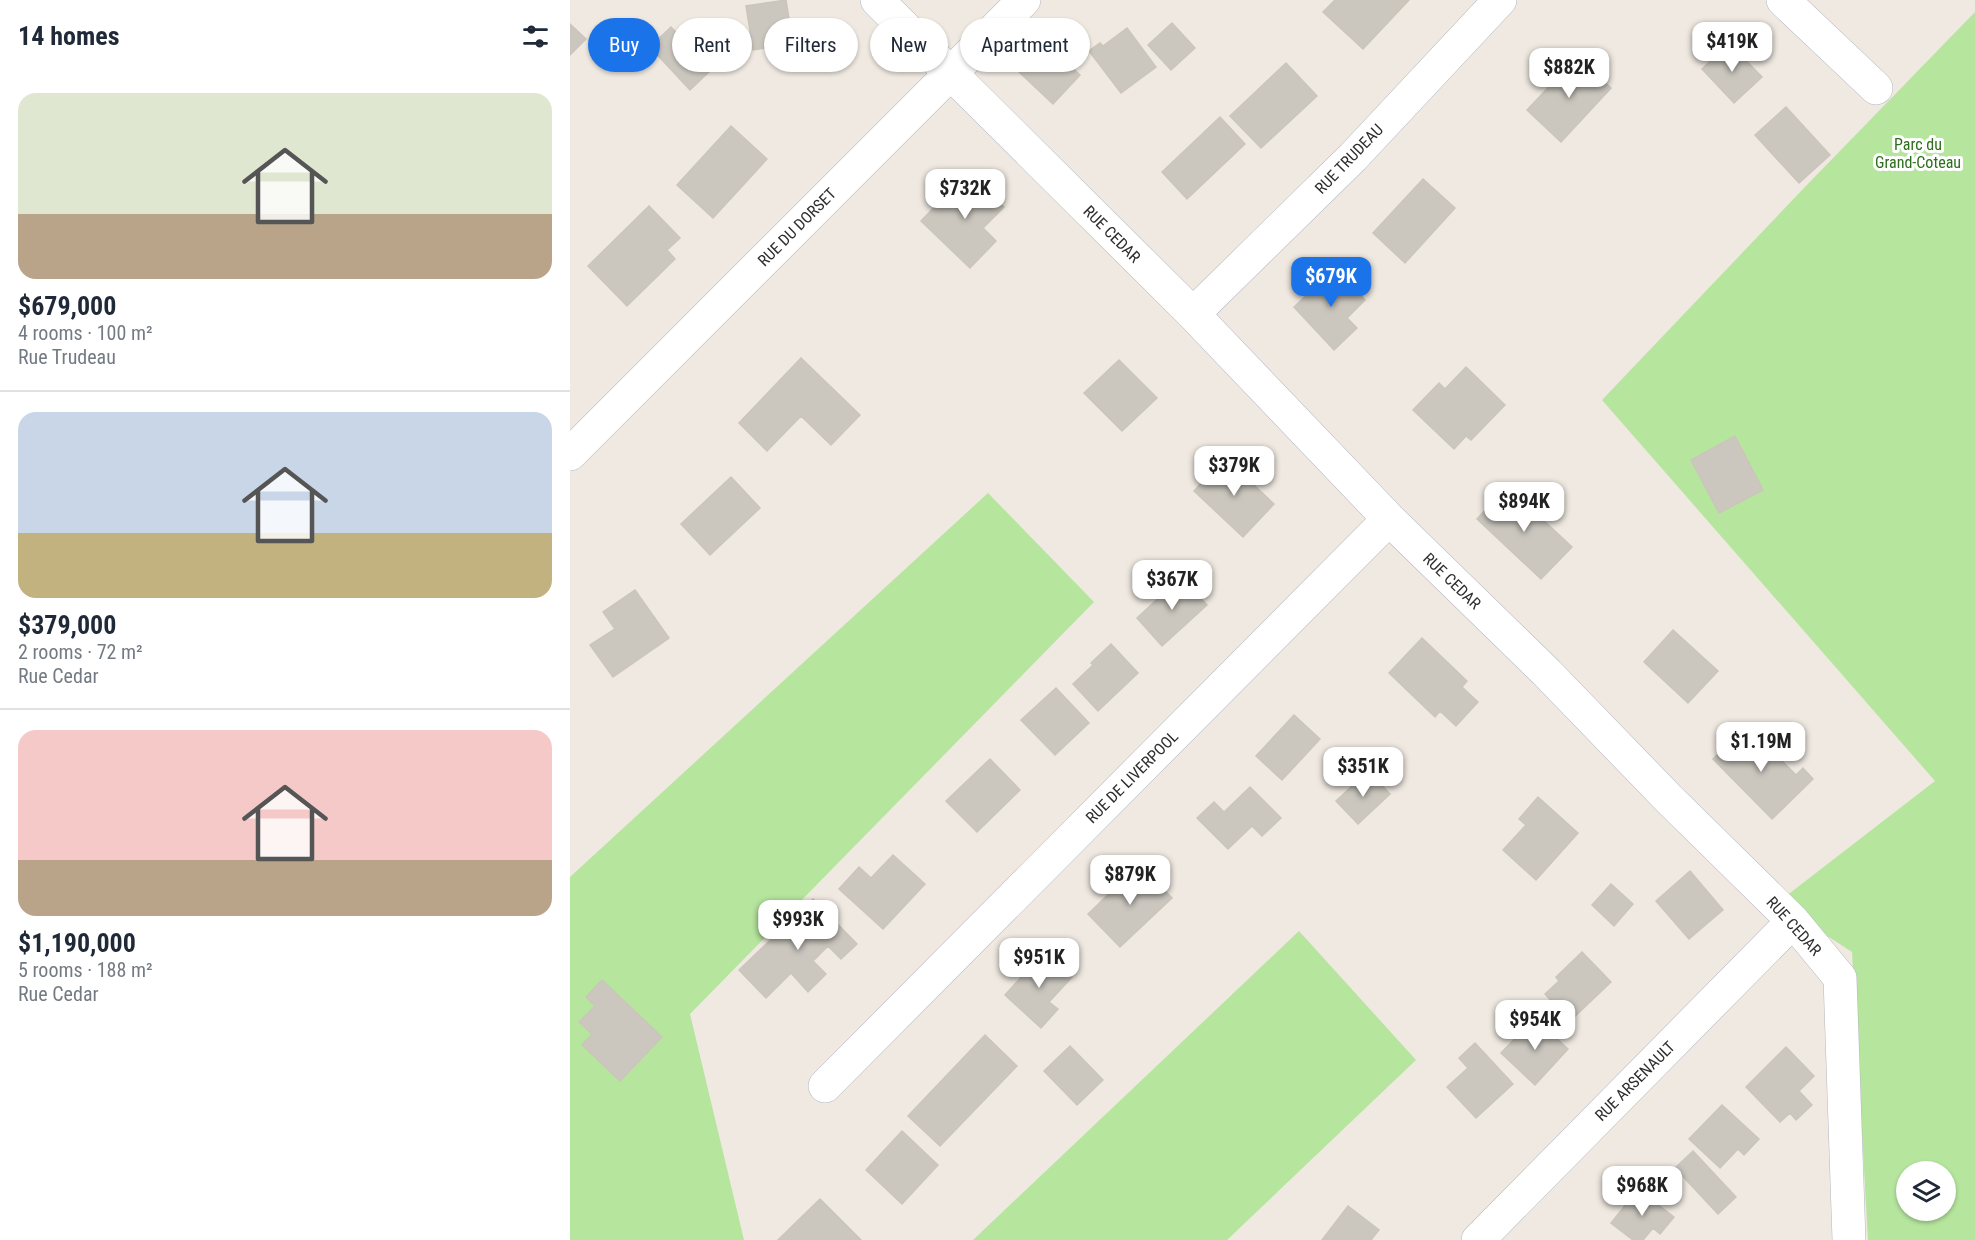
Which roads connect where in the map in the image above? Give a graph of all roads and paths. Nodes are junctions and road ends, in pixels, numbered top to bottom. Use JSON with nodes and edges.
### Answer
{"nodes":[{"id":1,"x":877,"y":0,"type":"edge"},
{"id":2,"x":1023,"y":0,"type":"edge"},
{"id":3,"x":1500,"y":0,"type":"edge"},
{"id":4,"x":1783,"y":0,"type":"edge"},
{"id":5,"x":951,"y":73,"type":"junction"},
{"id":6,"x":1876,"y":88,"type":"dead end"},
{"id":7,"x":1193,"y":314,"type":"junction"},
{"id":8,"x":570,"y":454,"type":"edge"},
{"id":9,"x":1389,"y":519,"type":"junction"},
{"id":10,"x":1793,"y":921,"type":"junction"},
{"id":11,"x":825,"y":1086,"type":"dead end"},
{"id":12,"x":1478,"y":1240,"type":"edge"},
{"id":13,"x":1849,"y":1240,"type":"edge"}],
"edges":[{"from":1,"to":5,"type":"street","name":"RUE CEDAR"},
{"from":2,"to":5,"type":"street","name":"RUE DU DORSET"},
{"from":3,"to":7,"type":"street","name":"RUE TRUDEAU"},
{"from":4,"to":6,"type":"street"},
{"from":5,"to":7,"type":"street","name":"RUE CEDAR"},
{"from":5,"to":8,"type":"street","name":"RUE DU DORSET"},
{"from":7,"to":9,"type":"street","name":"RUE CEDAR"},
{"from":9,"to":10,"type":"street","name":"RUE CEDAR"},
{"from":9,"to":11,"type":"street","name":"RUE DE LIVERPOOL"},
{"from":10,"to":12,"type":"street","name":"RUE ARSENAULT"},
{"from":10,"to":13,"type":"street","name":"RUE CEDAR"}]}
